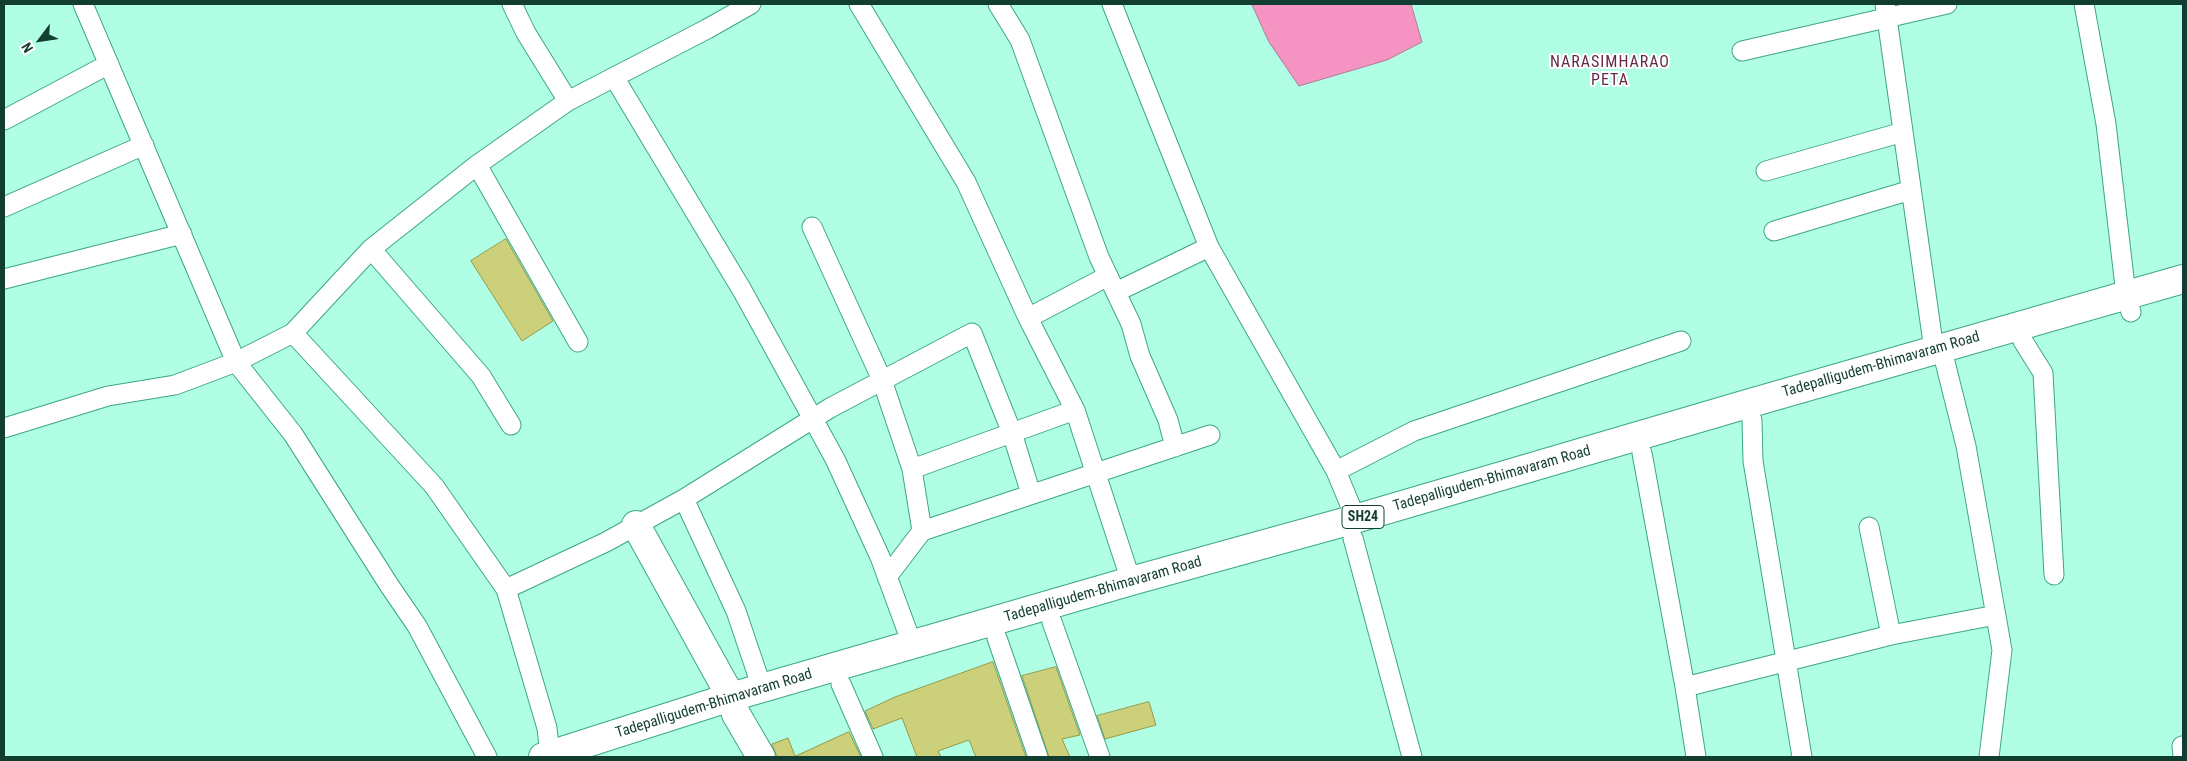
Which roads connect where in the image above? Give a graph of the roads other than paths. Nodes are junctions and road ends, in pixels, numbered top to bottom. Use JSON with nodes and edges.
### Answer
{"nodes":[{"id":1,"x":83,"y":4,"type":"edge"},
{"id":2,"x":512,"y":4,"type":"edge"},
{"id":3,"x":751,"y":4,"type":"edge"},
{"id":4,"x":858,"y":4,"type":"edge"},
{"id":5,"x":998,"y":4,"type":"edge"},
{"id":6,"x":1112,"y":4,"type":"edge"},
{"id":7,"x":1947,"y":4,"type":"edge"},
{"id":8,"x":2084,"y":4,"type":"edge"},
{"id":9,"x":1886,"y":10,"type":"edge"},
{"id":10,"x":1742,"y":51,"type":"dead end"},
{"id":11,"x":109,"y":64,"type":"junction"},
{"id":12,"x":614,"y":77,"type":"junction"},
{"id":13,"x":568,"y":101,"type":"junction"},
{"id":14,"x":4,"y":120,"type":"edge"},
{"id":15,"x":1903,"y":132,"type":"junction"},
{"id":16,"x":144,"y":145,"type":"junction"},
{"id":17,"x":476,"y":165,"type":"junction"},
{"id":18,"x":1766,"y":171,"type":"dead end"},
{"id":19,"x":1911,"y":190,"type":"junction"},
{"id":20,"x":4,"y":207,"type":"edge"},
{"id":21,"x":812,"y":228,"type":"dead end"},
{"id":22,"x":1774,"y":231,"type":"dead end"},
{"id":23,"x":182,"y":234,"type":"junction"},
{"id":24,"x":1209,"y":247,"type":"junction"},
{"id":25,"x":371,"y":249,"type":"junction"},
{"id":26,"x":4,"y":279,"type":"edge"},
{"id":27,"x":2183,"y":279,"type":"edge"},
{"id":28,"x":1112,"y":284,"type":"junction"},
{"id":29,"x":2183,"y":297,"type":"edge"},
{"id":30,"x":2128,"y":303,"type":"junction"},
{"id":31,"x":1028,"y":318,"type":"junction"},
{"id":32,"x":293,"y":333,"type":"junction"},
{"id":33,"x":2023,"y":341,"type":"junction"},
{"id":34,"x":578,"y":342,"type":"dead end"},
{"id":35,"x":1682,"y":342,"type":"dead end"},
{"id":36,"x":1940,"y":356,"type":"junction"},
{"id":37,"x":236,"y":362,"type":"junction"},
{"id":38,"x":882,"y":380,"type":"junction"},
{"id":39,"x":1075,"y":410,"type":"junction"},
{"id":40,"x":812,"y":420,"type":"junction"},
{"id":41,"x":1752,"y":420,"type":"junction"},
{"id":42,"x":511,"y":426,"type":"dead end"},
{"id":43,"x":4,"y":428,"type":"edge"},
{"id":44,"x":1012,"y":433,"type":"junction"},
{"id":45,"x":1210,"y":435,"type":"dead end"},
{"id":46,"x":1175,"y":447,"type":"junction"},
{"id":47,"x":1642,"y":453,"type":"junction"},
{"id":48,"x":912,"y":469,"type":"junction"},
{"id":49,"x":1336,"y":471,"type":"junction"},
{"id":50,"x":1096,"y":473,"type":"junction"},
{"id":51,"x":1032,"y":494,"type":"junction"},
{"id":52,"x":684,"y":498,"type":"junction"},
{"id":53,"x":636,"y":525,"type":"junction"},
{"id":54,"x":1869,"y":527,"type":"dead end"},
{"id":55,"x":1354,"y":529,"type":"junction"},
{"id":56,"x":922,"y":530,"type":"junction"},
{"id":57,"x":2054,"y":575,"type":"dead end"},
{"id":58,"x":887,"y":577,"type":"junction"},
{"id":59,"x":1131,"y":581,"type":"junction"},
{"id":60,"x":506,"y":588,"type":"junction"},
{"id":61,"x":1996,"y":615,"type":"junction"},
{"id":62,"x":1052,"y":622,"type":"junction"},
{"id":63,"x":1891,"y":635,"type":"junction"},
{"id":64,"x":997,"y":638,"type":"junction"},
{"id":65,"x":912,"y":644,"type":"junction"},
{"id":66,"x":1787,"y":662,"type":"junction"},
{"id":67,"x":842,"y":684,"type":"junction"},
{"id":68,"x":1685,"y":687,"type":"junction"},
{"id":69,"x":762,"y":688,"type":"junction"},
{"id":70,"x":793,"y":688,"type":"junction"},
{"id":71,"x":734,"y":705,"type":"junction"},
{"id":72,"x":578,"y":752,"type":"edge"},
{"id":73,"x":547,"y":756,"type":"edge"},
{"id":74,"x":486,"y":757,"type":"edge"},
{"id":75,"x":601,"y":757,"type":"edge"},
{"id":76,"x":761,"y":757,"type":"edge"},
{"id":77,"x":874,"y":757,"type":"edge"},
{"id":78,"x":1038,"y":757,"type":"edge"},
{"id":79,"x":1100,"y":757,"type":"edge"},
{"id":80,"x":1412,"y":757,"type":"edge"},
{"id":81,"x":1696,"y":757,"type":"edge"},
{"id":82,"x":1802,"y":757,"type":"edge"},
{"id":83,"x":1989,"y":757,"type":"edge"}],
"edges":[{"from":1,"to":11,"type":"street"},
{"from":2,"to":13,"type":"street"},
{"from":3,"to":12,"type":"street"},
{"from":4,"to":31,"type":"street"},
{"from":5,"to":28,"type":"street"},
{"from":6,"to":24,"type":"street"},
{"from":7,"to":9,"type":"street"},
{"from":8,"to":30,"type":"street"},
{"from":9,"to":10,"type":"street"},
{"from":9,"to":15,"type":"street"},
{"from":11,"to":14,"type":"street"},
{"from":11,"to":16,"type":"street"},
{"from":12,"to":13,"type":"street"},
{"from":12,"to":40,"type":"street"},
{"from":13,"to":17,"type":"street"},
{"from":15,"to":18,"type":"street"},
{"from":15,"to":19,"type":"street"},
{"from":16,"to":20,"type":"street"},
{"from":16,"to":23,"type":"street"},
{"from":17,"to":25,"type":"street"},
{"from":17,"to":34,"type":"street"},
{"from":19,"to":22,"type":"street"},
{"from":19,"to":36,"type":"street"},
{"from":21,"to":38,"type":"street"},
{"from":23,"to":26,"type":"street"},
{"from":23,"to":37,"type":"street"},
{"from":24,"to":28,"type":"street"},
{"from":24,"to":49,"type":"street"},
{"from":25,"to":32,"type":"street"},
{"from":25,"to":42,"type":"street"},
{"from":27,"to":30,"type":"main road","name":"Tadepalligudem-Bhimavaram Road","number":"SH24"},
{"from":28,"to":31,"type":"street"},
{"from":28,"to":46,"type":"street"},
{"from":29,"to":30,"type":"main road","number":"SH24"},
{"from":30,"to":33,"type":"main road","number":"SH24"},
{"from":30,"to":36,"type":"main road","name":"Tadepalligudem-Bhimavaram Road","number":"SH24"},
{"from":31,"to":39,"type":"street"},
{"from":32,"to":37,"type":"street"},
{"from":32,"to":60,"type":"street"},
{"from":33,"to":36,"type":"main road","number":"SH24"},
{"from":33,"to":57,"type":"street"},
{"from":35,"to":49,"type":"street"},
{"from":36,"to":41,"type":"main road","number":"SH24"},
{"from":36,"to":55,"type":"main road","name":"Tadepalligudem-Bhimavaram Road","number":"SH24"},
{"from":36,"to":61,"type":"street"},
{"from":37,"to":43,"type":"street"},
{"from":37,"to":74,"type":"street"},
{"from":38,"to":40,"type":"street"},
{"from":38,"to":44,"type":"street"},
{"from":38,"to":48,"type":"street"},
{"from":39,"to":44,"type":"street"},
{"from":39,"to":50,"type":"street"},
{"from":40,"to":52,"type":"street"},
{"from":40,"to":58,"type":"street"},
{"from":41,"to":47,"type":"main road","number":"SH24"},
{"from":41,"to":66,"type":"street"},
{"from":44,"to":48,"type":"street"},
{"from":44,"to":51,"type":"street"},
{"from":45,"to":46,"type":"street"},
{"from":46,"to":50,"type":"street"},
{"from":47,"to":55,"type":"main road","number":"SH24"},
{"from":47,"to":68,"type":"street"},
{"from":48,"to":56,"type":"street"},
{"from":49,"to":55,"type":"street"},
{"from":50,"to":51,"type":"street"},
{"from":50,"to":59,"type":"street"},
{"from":51,"to":56,"type":"street"},
{"from":52,"to":53,"type":"street"},
{"from":52,"to":69,"type":"street"},
{"from":53,"to":60,"type":"street"},
{"from":53,"to":71,"type":"main road"},
{"from":54,"to":63,"type":"street"},
{"from":55,"to":59,"type":"main road","name":"Tadepalligudem-Bhimavaram Road","number":"SH24"},
{"from":55,"to":62,"type":"main road","number":"SH24"},
{"from":55,"to":80,"type":"street"},
{"from":56,"to":58,"type":"street"},
{"from":58,"to":65,"type":"street"},
{"from":59,"to":65,"type":"main road","name":"Tadepalligudem-Bhimavaram Road","number":"SH24"},
{"from":60,"to":73,"type":"street"},
{"from":61,"to":63,"type":"street"},
{"from":61,"to":83,"type":"street"},
{"from":62,"to":64,"type":"main road","number":"SH24"},
{"from":62,"to":79,"type":"street"},
{"from":63,"to":66,"type":"street"},
{"from":64,"to":67,"type":"main road","number":"SH24"},
{"from":64,"to":78,"type":"street"},
{"from":65,"to":70,"type":"main road","name":"Tadepalligudem-Bhimavaram Road","number":"SH24"},
{"from":66,"to":68,"type":"street"},
{"from":66,"to":82,"type":"street"},
{"from":67,"to":70,"type":"main road","number":"SH24"},
{"from":67,"to":77,"type":"street"},
{"from":68,"to":81,"type":"street"},
{"from":69,"to":70,"type":"main road","name":"Tadepalligudem-Bhimavaram Road","number":"SH24"},
{"from":69,"to":71,"type":"main road","name":"Tadepalligudem-Bhimavaram Road","number":"SH24"},
{"from":70,"to":71,"type":"main road","number":"SH24"},
{"from":71,"to":72,"type":"main road","name":"Tadepalligudem-Bhimavaram Road","number":"SH24"},
{"from":71,"to":75,"type":"main road","number":"SH24"},
{"from":71,"to":76,"type":"main road"},
{"from":72,"to":73,"type":"main road","name":"Tadepalligudem-Bhimavaram Road","number":"SH24"}]}
